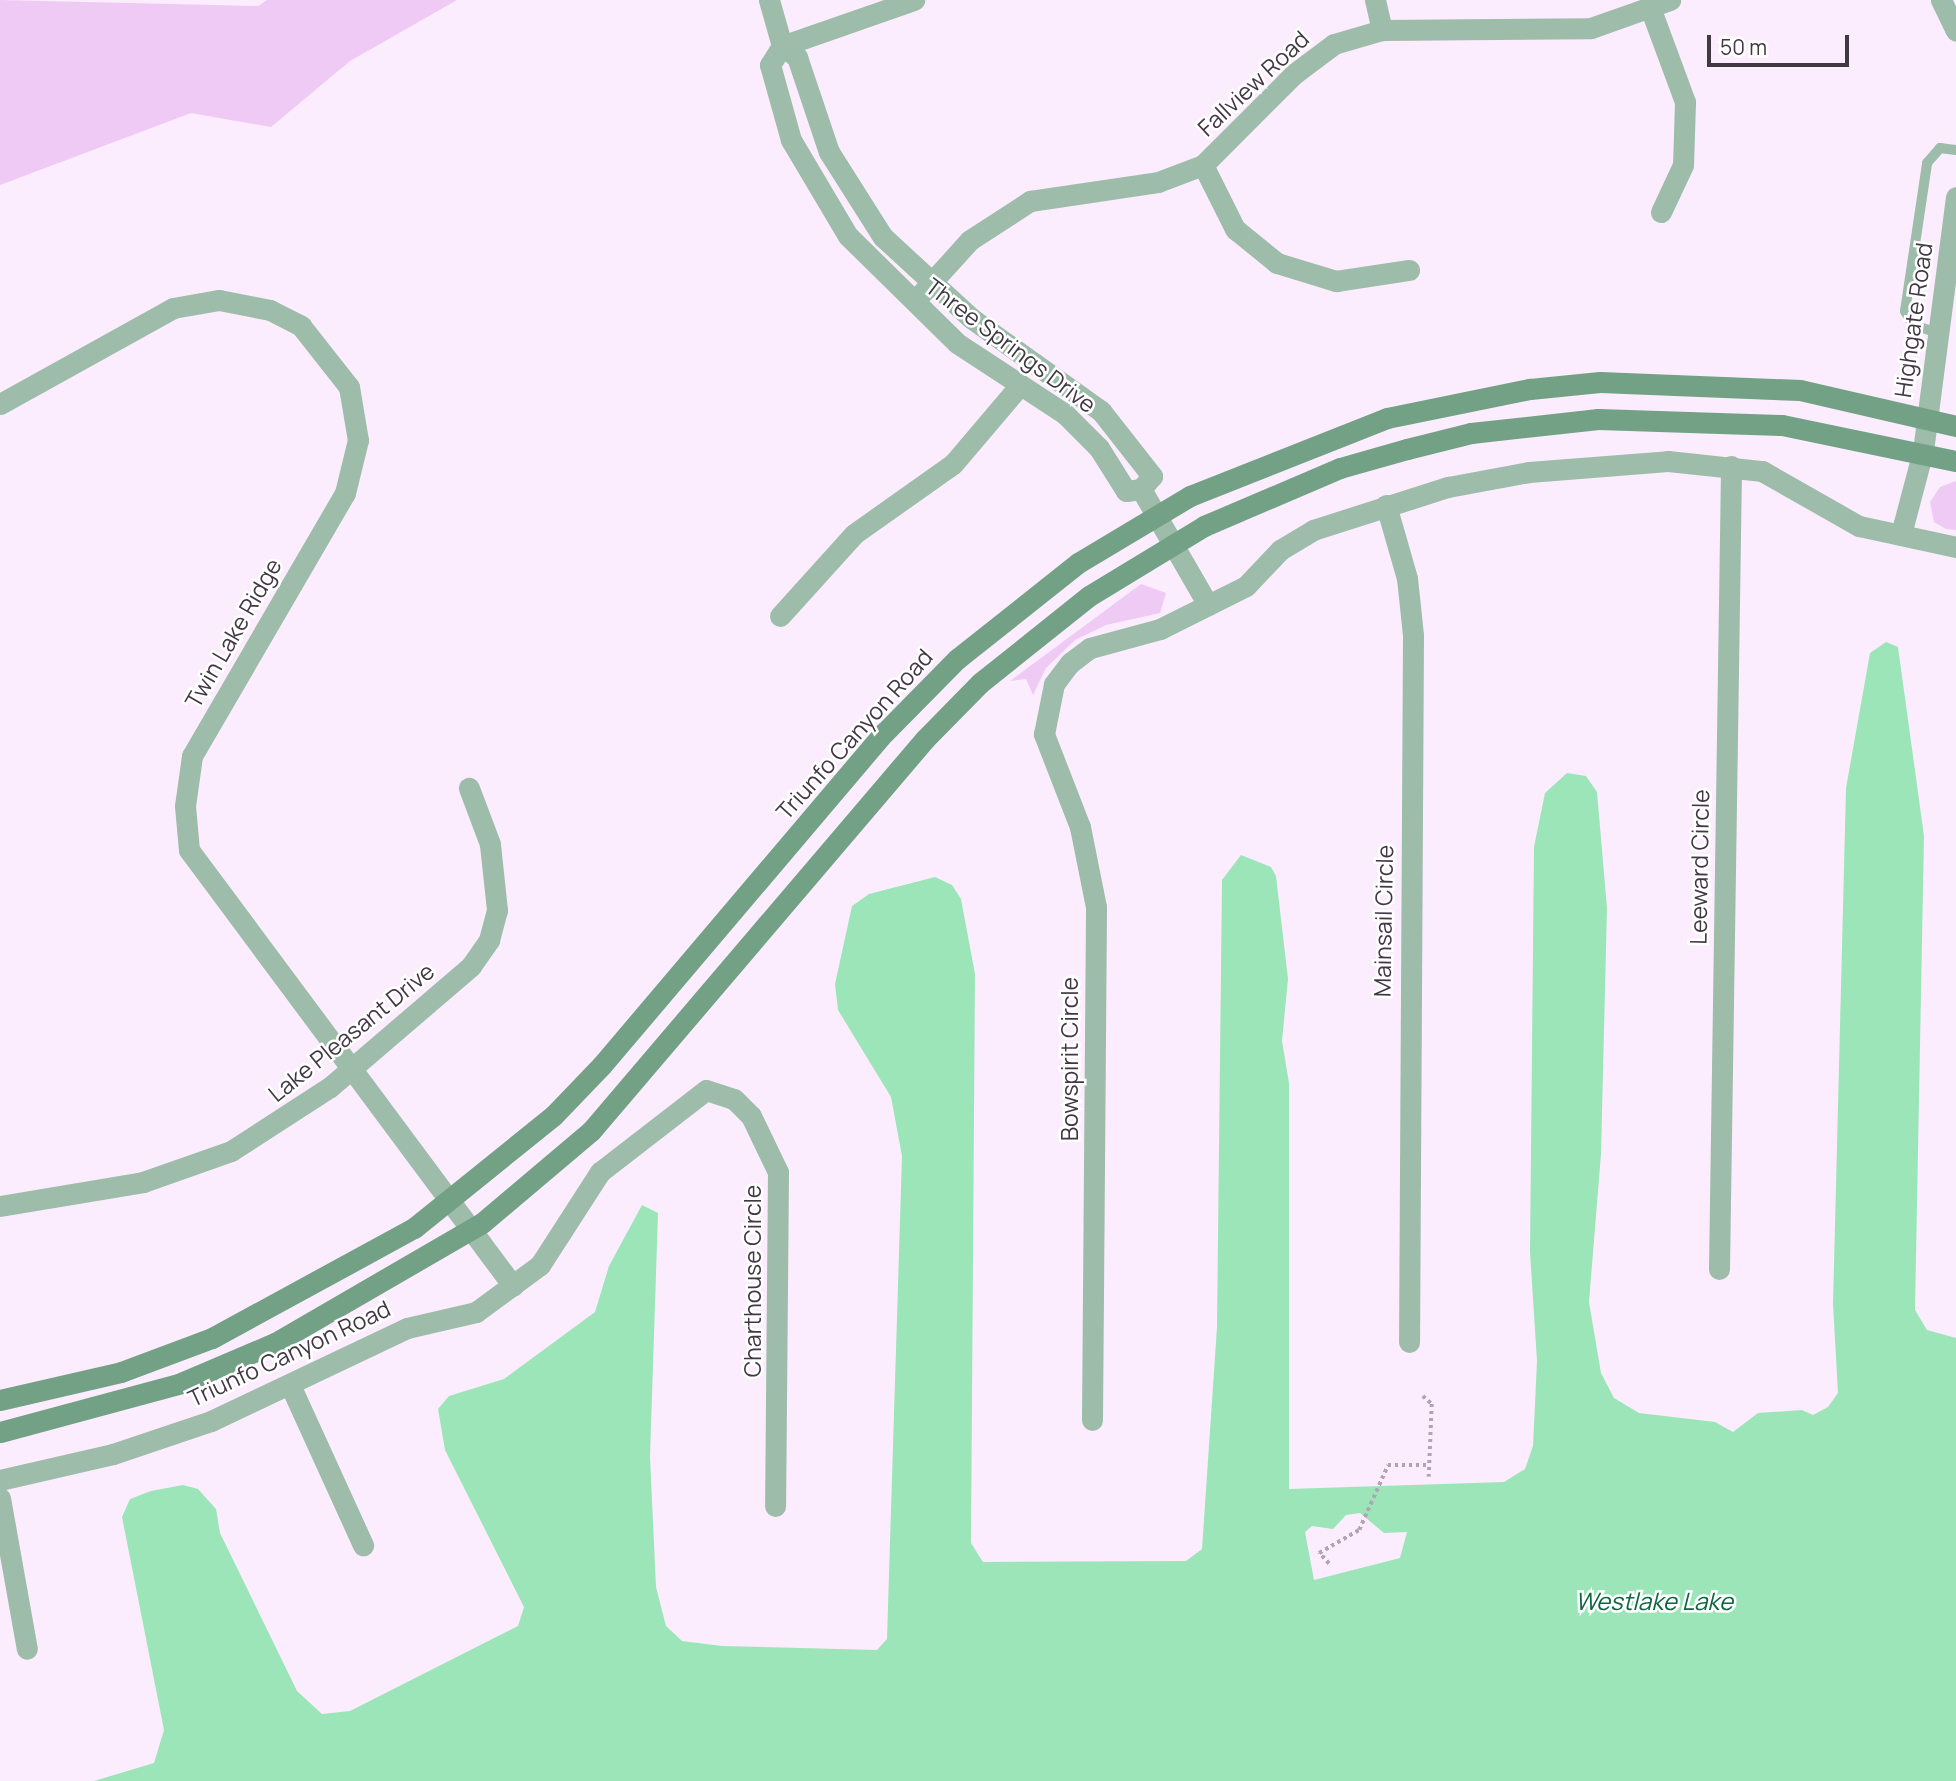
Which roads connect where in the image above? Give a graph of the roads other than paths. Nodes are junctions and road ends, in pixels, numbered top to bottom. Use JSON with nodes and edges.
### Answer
{"nodes":[{"id":1,"x":769,"y":0,"type":"edge"},
{"id":2,"x":914,"y":0,"type":"edge"},
{"id":3,"x":1375,"y":0,"type":"edge"},
{"id":4,"x":1941,"y":0,"type":"edge"},
{"id":5,"x":1661,"y":5,"type":"edge"},
{"id":6,"x":1382,"y":30,"type":"junction"},
{"id":7,"x":1956,"y":32,"type":"edge"},
{"id":8,"x":782,"y":46,"type":"junction"},
{"id":9,"x":1956,"y":150,"type":"edge"},
{"id":10,"x":1203,"y":165,"type":"junction"},
{"id":11,"x":1956,"y":197,"type":"edge"},
{"id":12,"x":1661,"y":212,"type":"dead end"},
{"id":13,"x":1952,"y":268,"type":"edge"},
{"id":14,"x":1409,"y":270,"type":"dead end"},
{"id":15,"x":930,"y":284,"type":"junction"},
{"id":16,"x":913,"y":305,"type":"junction"},
{"id":17,"x":1938,"y":333,"type":"junction"},
{"id":18,"x":1020,"y":385,"type":"junction"},
{"id":19,"x":0,"y":404,"type":"edge"},
{"id":20,"x":1926,"y":416,"type":"junction"},
{"id":21,"x":1956,"y":426,"type":"edge"},
{"id":22,"x":1923,"y":451,"type":"junction"},
{"id":23,"x":1956,"y":461,"type":"edge"},
{"id":24,"x":1731,"y":466,"type":"junction"},
{"id":25,"x":1141,"y":489,"type":"junction"},
{"id":26,"x":1386,"y":505,"type":"junction"},
{"id":27,"x":1155,"y":514,"type":"junction"},
{"id":28,"x":1901,"y":534,"type":"junction"},
{"id":29,"x":1172,"y":542,"type":"junction"},
{"id":30,"x":1956,"y":547,"type":"edge"},
{"id":31,"x":1208,"y":605,"type":"junction"},
{"id":32,"x":780,"y":616,"type":"dead end"},
{"id":33,"x":469,"y":789,"type":"dead end"},
{"id":34,"x":350,"y":1070,"type":"junction"},
{"id":35,"x":706,"y":1090,"type":"joint"},
{"id":36,"x":449,"y":1201,"type":"junction"},
{"id":37,"x":0,"y":1206,"type":"edge"},
{"id":38,"x":471,"y":1231,"type":"junction"},
{"id":39,"x":1719,"y":1269,"type":"dead end"},
{"id":40,"x":513,"y":1286,"type":"junction"},
{"id":41,"x":1409,"y":1342,"type":"dead end"},
{"id":42,"x":291,"y":1387,"type":"junction"},
{"id":43,"x":0,"y":1400,"type":"edge"},
{"id":44,"x":1092,"y":1420,"type":"dead end"},
{"id":45,"x":0,"y":1432,"type":"edge"},
{"id":46,"x":0,"y":1480,"type":"edge"},
{"id":47,"x":0,"y":1498,"type":"edge"},
{"id":48,"x":775,"y":1506,"type":"dead end"},
{"id":49,"x":363,"y":1545,"type":"dead end"},
{"id":50,"x":27,"y":1649,"type":"dead end"}],
"edges":[{"from":1,"to":8,"type":"street","name":"Three Springs Drive"},
{"from":2,"to":8,"type":"street"},
{"from":3,"to":6,"type":"street"},
{"from":4,"to":7,"type":"street"},
{"from":5,"to":6,"type":"street","name":"Fallview Road"},
{"from":5,"to":12,"type":"street"},
{"from":6,"to":10,"type":"street","name":"Fallview Road"},
{"from":8,"to":15,"type":"street","name":"Three Springs Drive"},
{"from":8,"to":16,"type":"street","name":"Three Springs Drive"},
{"from":9,"to":17,"type":"lane"},
{"from":10,"to":14,"type":"street"},
{"from":10,"to":15,"type":"street","name":"Fallview Road"},
{"from":11,"to":13,"type":"street","name":"Highgate Road"},
{"from":13,"to":17,"type":"street","name":"Highgate Road"},
{"from":15,"to":16,"type":"street","name":"Fallview Road"},
{"from":15,"to":25,"type":"street","name":"Three Springs Drive"},
{"from":16,"to":18,"type":"street","name":"Three Springs Drive"},
{"from":17,"to":20,"type":"street","name":"Highgate Road"},
{"from":18,"to":25,"type":"street","name":"Three Springs Drive"},
{"from":18,"to":32,"type":"street"},
{"from":19,"to":34,"type":"street","name":"Twin Lake Ridge"},
{"from":20,"to":21,"type":"street","name":"Triunfo Canyon Road"},
{"from":20,"to":22,"type":"street","name":"Highgate Road"},
{"from":20,"to":27,"type":"street","name":"Triunfo Canyon Road"},
{"from":22,"to":23,"type":"street","name":"Triunfo Canyon Road"},
{"from":22,"to":28,"type":"street"},
{"from":22,"to":29,"type":"street","name":"Triunfo Canyon Road"},
{"from":24,"to":26,"type":"street"},
{"from":24,"to":28,"type":"street"},
{"from":24,"to":39,"type":"street","name":"Leeward Circle"},
{"from":25,"to":27,"type":"street","name":"Three Springs Drive"},
{"from":26,"to":31,"type":"street"},
{"from":26,"to":41,"type":"street","name":"Mainsail Circle"},
{"from":27,"to":29,"type":"street","name":"Three Springs Drive"},
{"from":27,"to":36,"type":"street","name":"Triunfo Canyon Road"},
{"from":28,"to":30,"type":"street"},
{"from":29,"to":31,"type":"street"},
{"from":29,"to":38,"type":"street","name":"Triunfo Canyon Road"},
{"from":31,"to":44,"type":"street","name":"Bowspirit Circle"},
{"from":33,"to":34,"type":"street","name":"Lake Pleasant Drive"},
{"from":34,"to":36,"type":"street","name":"Twin Lake Ridge"},
{"from":34,"to":37,"type":"street","name":"Lake Pleasant Drive"},
{"from":35,"to":40,"type":"street","name":"Triunfo Canyon Road"},
{"from":35,"to":48,"type":"street","name":"Charthouse Circle"},
{"from":36,"to":38,"type":"street","name":"Twin Lake Ridge"},
{"from":36,"to":43,"type":"street","name":"Triunfo Canyon Road"},
{"from":38,"to":40,"type":"street"},
{"from":38,"to":45,"type":"street","name":"Triunfo Canyon Road"},
{"from":40,"to":42,"type":"street","name":"Triunfo Canyon Road"},
{"from":42,"to":46,"type":"street","name":"Triunfo Canyon Road"},
{"from":42,"to":49,"type":"street"},
{"from":47,"to":50,"type":"street"}]}
